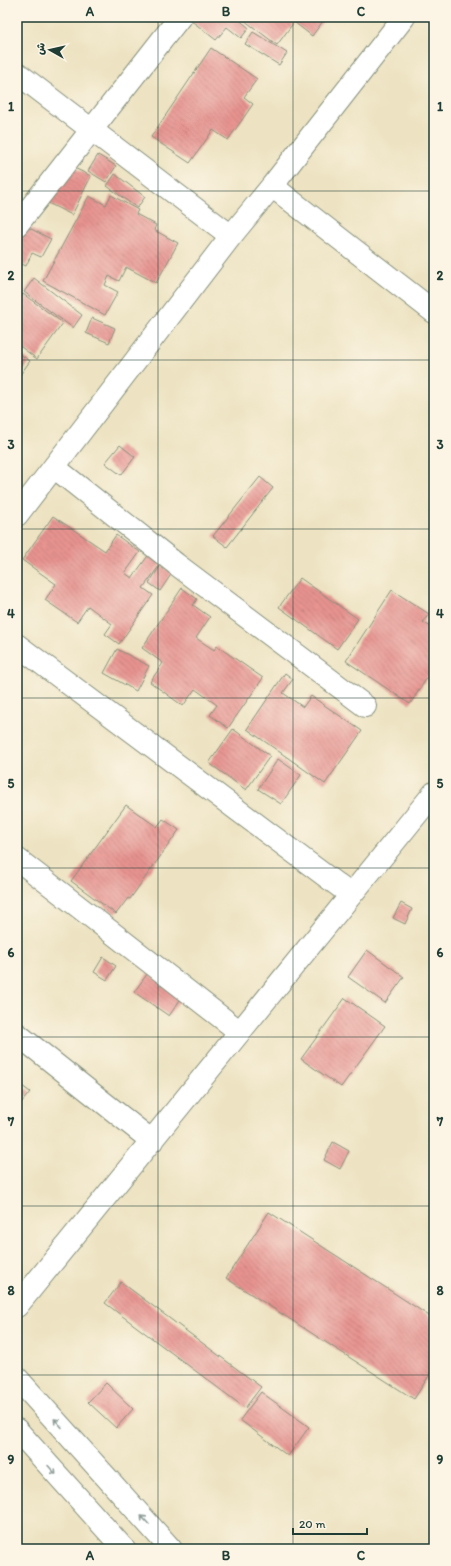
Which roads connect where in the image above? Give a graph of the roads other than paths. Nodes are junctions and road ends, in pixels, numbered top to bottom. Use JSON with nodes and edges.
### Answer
{"nodes":[{"id":1,"x":180,"y":17,"type":"edge"},
{"id":2,"x":404,"y":17,"type":"edge"},
{"id":3,"x":17,"y":73,"type":"edge"},
{"id":4,"x":91,"y":130,"type":"junction"},
{"id":5,"x":272,"y":186,"type":"junction"},
{"id":6,"x":17,"y":225,"type":"edge"},
{"id":7,"x":231,"y":236,"type":"junction"},
{"id":8,"x":434,"y":312,"type":"edge"},
{"id":9,"x":54,"y":468,"type":"junction"},
{"id":10,"x":17,"y":514,"type":"edge"},
{"id":11,"x":17,"y":645,"type":"edge"},
{"id":12,"x":365,"y":706,"type":"dead end"},
{"id":13,"x":434,"y":793,"type":"edge"},
{"id":14,"x":17,"y":859,"type":"edge"},
{"id":15,"x":352,"y":895,"type":"junction"},
{"id":16,"x":240,"y":1032,"type":"junction"},
{"id":17,"x":17,"y":1034,"type":"edge"},
{"id":18,"x":152,"y":1141,"type":"junction"},
{"id":19,"x":17,"y":1306,"type":"edge"},
{"id":20,"x":17,"y":1378,"type":"edge"},
{"id":21,"x":17,"y":1430,"type":"edge"},
{"id":22,"x":124,"y":1549,"type":"edge"},
{"id":23,"x":171,"y":1549,"type":"edge"}],
"edges":[{"from":1,"to":4,"type":"street"},
{"from":2,"to":5,"type":"street"},
{"from":3,"to":4,"type":"street"},
{"from":4,"to":6,"type":"street"},
{"from":4,"to":7,"type":"street"},
{"from":5,"to":7,"type":"street"},
{"from":5,"to":8,"type":"street"},
{"from":7,"to":9,"type":"street"},
{"from":9,"to":10,"type":"street"},
{"from":9,"to":12,"type":"street"},
{"from":11,"to":15,"type":"street"},
{"from":13,"to":15,"type":"street"},
{"from":14,"to":16,"type":"street"},
{"from":15,"to":16,"type":"street"},
{"from":16,"to":18,"type":"street"},
{"from":17,"to":18,"type":"street"},
{"from":18,"to":19,"type":"street"},
{"from":23,"to":20,"type":"street","one_way":true},
{"from":21,"to":22,"type":"street","one_way":true}]}
